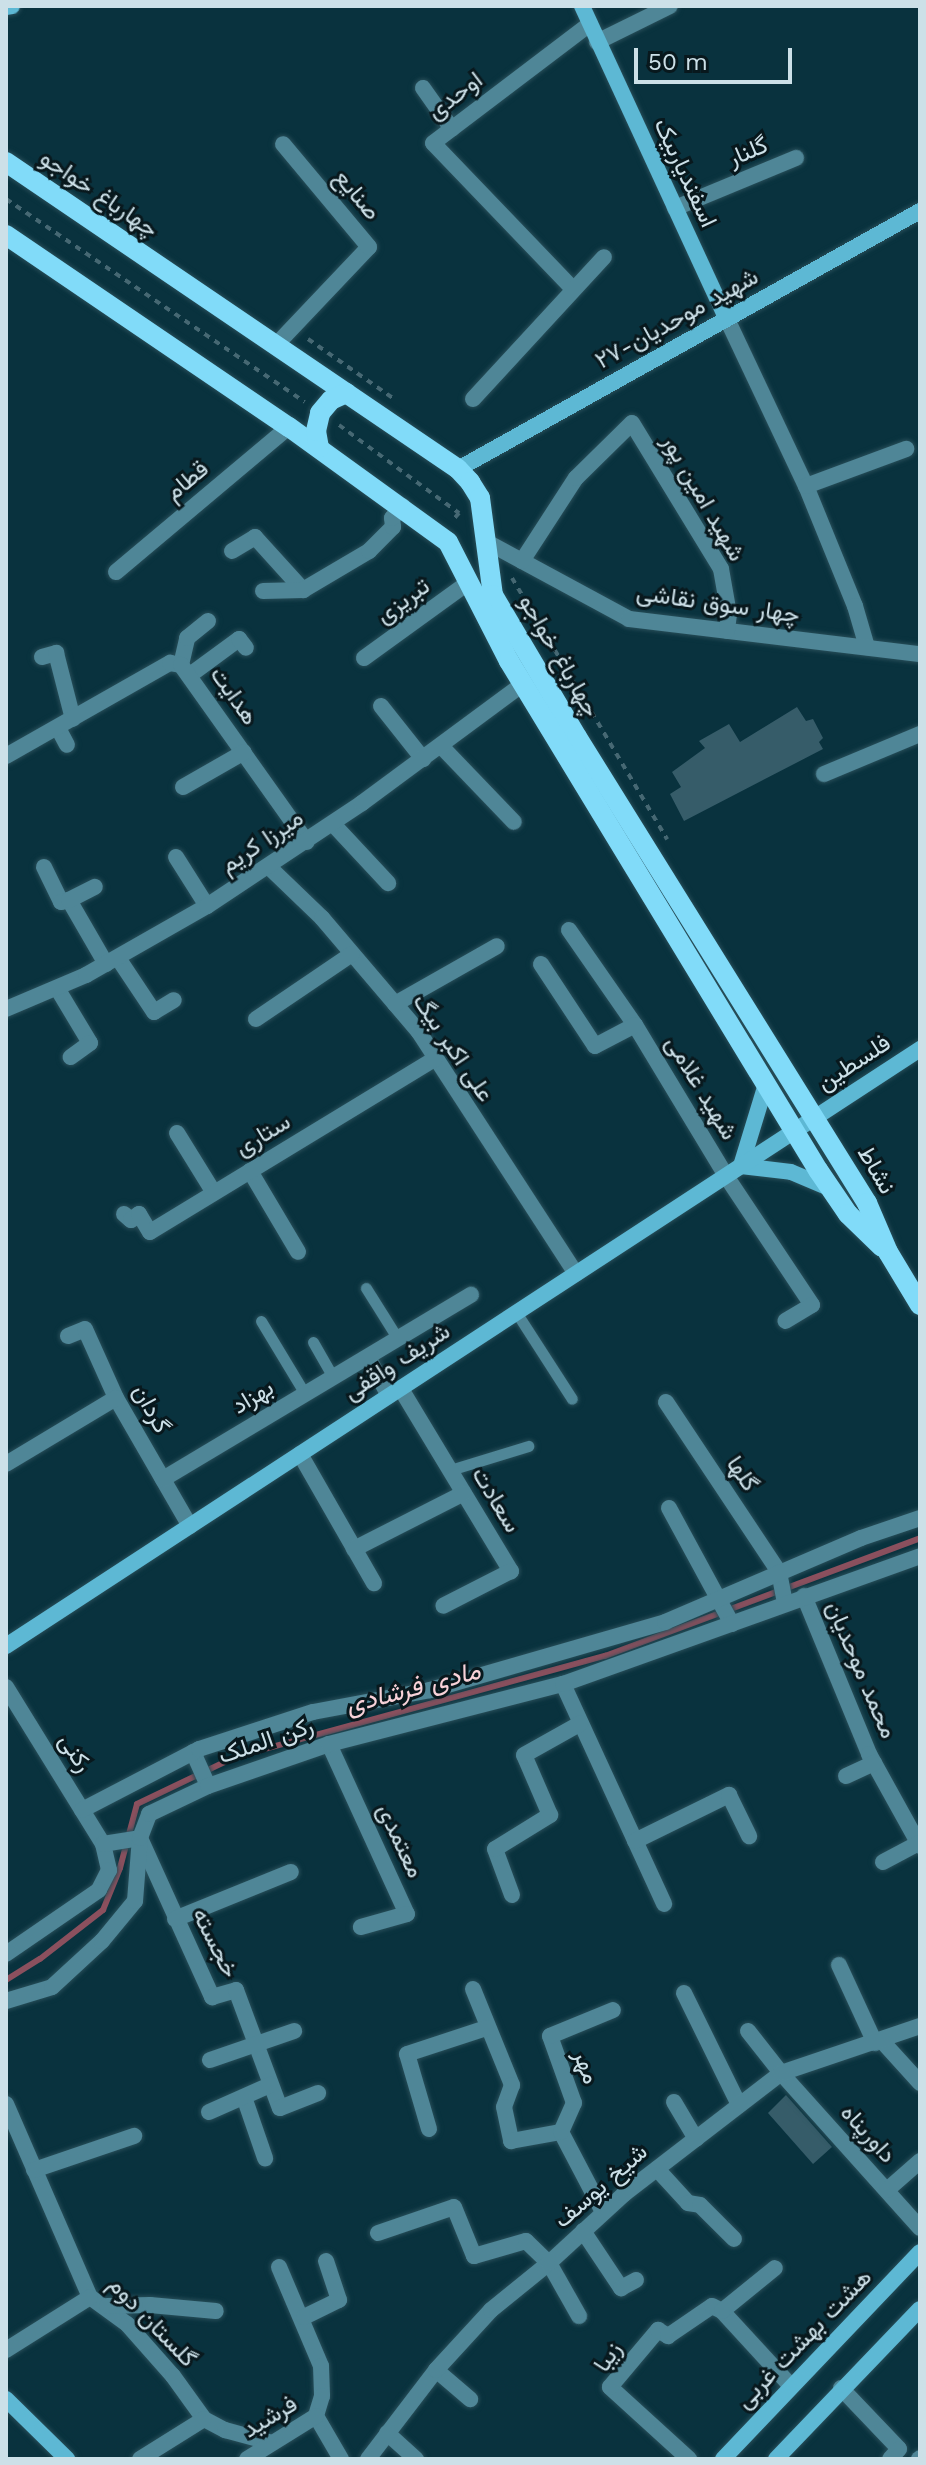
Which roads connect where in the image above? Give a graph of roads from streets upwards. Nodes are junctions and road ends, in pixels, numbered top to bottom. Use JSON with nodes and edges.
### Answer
{"nodes":[{"id":1,"x":582,"y":6,"type":"edge"},
{"id":2,"x":670,"y":6,"type":"edge"},
{"id":3,"x":590,"y":24,"type":"junction"},
{"id":4,"x":597,"y":42,"type":"junction"},
{"id":5,"x":423,"y":88,"type":"dead end"},
{"id":6,"x":452,"y":129,"type":"junction"},
{"id":7,"x":283,"y":144,"type":"dead end"},
{"id":8,"x":796,"y":158,"type":"dead end"},
{"id":9,"x":7,"y":164,"type":"edge"},
{"id":10,"x":675,"y":208,"type":"junction"},
{"id":11,"x":920,"y":211,"type":"edge"},
{"id":12,"x":6,"y":235,"type":"edge"},
{"id":13,"x":604,"y":257,"type":"dead end"},
{"id":14,"x":573,"y":289,"type":"junction"},
{"id":15,"x":726,"y":317,"type":"junction"},
{"id":16,"x":276,"y":345,"type":"junction"},
{"id":17,"x":346,"y":393,"type":"junction"},
{"id":18,"x":473,"y":399,"type":"dead end"},
{"id":19,"x":289,"y":427,"type":"junction"},
{"id":20,"x":319,"y":448,"type":"junction"},
{"id":21,"x":906,"y":449,"type":"dead end"},
{"id":22,"x":458,"y":469,"type":"junction"},
{"id":23,"x":806,"y":486,"type":"junction"},
{"id":24,"x":403,"y":506,"type":"junction"},
{"id":25,"x":484,"y":532,"type":"junction"},
{"id":26,"x":450,"y":533,"type":"junction"},
{"id":27,"x":232,"y":551,"type":"dead end"},
{"id":28,"x":522,"y":561,"type":"junction"},
{"id":29,"x":116,"y":572,"type":"dead end"},
{"id":30,"x":469,"y":582,"type":"junction"},
{"id":31,"x":303,"y":590,"type":"junction"},
{"id":32,"x":263,"y":591,"type":"dead end"},
{"id":33,"x":208,"y":621,"type":"dead end"},
{"id":34,"x":727,"y":631,"type":"junction"},
{"id":35,"x":867,"y":647,"type":"junction"},
{"id":36,"x":246,"y":648,"type":"dead end"},
{"id":37,"x":920,"y":654,"type":"edge"},
{"id":38,"x":42,"y":657,"type":"dead end"},
{"id":39,"x":364,"y":658,"type":"dead end"},
{"id":40,"x":186,"y":670,"type":"junction"},
{"id":41,"x":524,"y":683,"type":"junction"},
{"id":42,"x":381,"y":706,"type":"dead end"},
{"id":43,"x":66,"y":723,"type":"junction"},
{"id":44,"x":920,"y":734,"type":"edge"},
{"id":45,"x":67,"y":745,"type":"dead end"},
{"id":46,"x":441,"y":746,"type":"junction"},
{"id":47,"x":244,"y":752,"type":"junction"},
{"id":48,"x":6,"y":756,"type":"edge"},
{"id":49,"x":423,"y":759,"type":"junction"},
{"id":50,"x":824,"y":774,"type":"dead end"},
{"id":51,"x":183,"y":787,"type":"dead end"},
{"id":52,"x":514,"y":822,"type":"dead end"},
{"id":53,"x":333,"y":824,"type":"junction"},
{"id":54,"x":307,"y":842,"type":"junction"},
{"id":55,"x":176,"y":857,"type":"dead end"},
{"id":56,"x":44,"y":867,"type":"dead end"},
{"id":57,"x":269,"y":867,"type":"junction"},
{"id":58,"x":388,"y":883,"type":"dead end"},
{"id":59,"x":95,"y":887,"type":"dead end"},
{"id":60,"x":69,"y":900,"type":"junction"},
{"id":61,"x":207,"y":906,"type":"junction"},
{"id":62,"x":569,"y":930,"type":"dead end"},
{"id":63,"x":497,"y":946,"type":"dead end"},
{"id":64,"x":352,"y":954,"type":"junction"},
{"id":65,"x":112,"y":961,"type":"junction"},
{"id":66,"x":541,"y":964,"type":"dead end"},
{"id":67,"x":57,"y":988,"type":"junction"},
{"id":68,"x":174,"y":1000,"type":"dead end"},
{"id":69,"x":395,"y":1004,"type":"junction"},
{"id":70,"x":6,"y":1009,"type":"edge"},
{"id":71,"x":256,"y":1019,"type":"dead end"},
{"id":72,"x":635,"y":1025,"type":"junction"},
{"id":73,"x":920,"y":1047,"type":"edge"},
{"id":74,"x":71,"y":1057,"type":"dead end"},
{"id":75,"x":435,"y":1059,"type":"junction"},
{"id":76,"x":766,"y":1084,"type":"junction"},
{"id":77,"x":814,"y":1117,"type":"junction"},
{"id":78,"x":795,"y":1131,"type":"junction"},
{"id":79,"x":177,"y":1133,"type":"dead end"},
{"id":80,"x":741,"y":1166,"type":"junction"},
{"id":81,"x":250,"y":1171,"type":"junction"},
{"id":82,"x":726,"y":1176,"type":"junction"},
{"id":83,"x":829,"y":1188,"type":"junction"},
{"id":84,"x":214,"y":1193,"type":"junction"},
{"id":85,"x":124,"y":1214,"type":"dead end"},
{"id":86,"x":298,"y":1252,"type":"dead end"},
{"id":87,"x":888,"y":1252,"type":"junction"},
{"id":88,"x":576,"y":1274,"type":"junction"},
{"id":89,"x":471,"y":1295,"type":"dead end"},
{"id":90,"x":920,"y":1305,"type":"edge"},
{"id":91,"x":785,"y":1321,"type":"dead end"},
{"id":92,"x":68,"y":1336,"type":"dead end"},
{"id":93,"x":368,"y":1357,"type":"junction"},
{"id":94,"x":395,"y":1392,"type":"junction"},
{"id":95,"x":116,"y":1398,"type":"junction"},
{"id":96,"x":666,"y":1402,"type":"dead end"},
{"id":97,"x":300,"y":1454,"type":"junction"},
{"id":98,"x":6,"y":1464,"type":"edge"},
{"id":99,"x":163,"y":1479,"type":"junction"},
{"id":100,"x":464,"y":1493,"type":"junction"},
{"id":101,"x":669,"y":1508,"type":"dead end"},
{"id":102,"x":920,"y":1518,"type":"edge"},
{"id":103,"x":190,"y":1526,"type":"junction"},
{"id":104,"x":354,"y":1549,"type":"junction"},
{"id":105,"x":920,"y":1556,"type":"edge"},
{"id":106,"x":779,"y":1572,"type":"junction"},
{"id":107,"x":374,"y":1583,"type":"dead end"},
{"id":108,"x":804,"y":1596,"type":"junction"},
{"id":109,"x":720,"y":1599,"type":"junction"},
{"id":110,"x":785,"y":1603,"type":"junction"},
{"id":111,"x":443,"y":1606,"type":"dead end"},
{"id":112,"x":732,"y":1624,"type":"junction"},
{"id":113,"x":633,"y":1632,"type":"junction"},
{"id":114,"x":6,"y":1646,"type":"edge"},
{"id":115,"x":639,"y":1659,"type":"junction"},
{"id":116,"x":563,"y":1684,"type":"junction"},
{"id":117,"x":6,"y":1687,"type":"edge"},
{"id":118,"x":581,"y":1723,"type":"junction"},
{"id":119,"x":329,"y":1744,"type":"junction"},
{"id":120,"x":193,"y":1752,"type":"junction"},
{"id":121,"x":874,"y":1763,"type":"junction"},
{"id":122,"x":846,"y":1776,"type":"dead end"},
{"id":123,"x":208,"y":1786,"type":"junction"},
{"id":124,"x":82,"y":1810,"type":"junction"},
{"id":125,"x":749,"y":1836,"type":"dead end"},
{"id":126,"x":140,"y":1838,"type":"junction"},
{"id":127,"x":635,"y":1841,"type":"junction"},
{"id":128,"x":103,"y":1844,"type":"junction"},
{"id":129,"x":919,"y":1845,"type":"edge"},
{"id":130,"x":883,"y":1862,"type":"dead end"},
{"id":131,"x":291,"y":1872,"type":"dead end"},
{"id":132,"x":512,"y":1895,"type":"dead end"},
{"id":133,"x":664,"y":1904,"type":"dead end"},
{"id":134,"x":175,"y":1919,"type":"junction"},
{"id":135,"x":361,"y":1927,"type":"dead end"},
{"id":136,"x":6,"y":1954,"type":"edge"},
{"id":137,"x":839,"y":1965,"type":"dead end"},
{"id":138,"x":473,"y":1989,"type":"dead end"},
{"id":139,"x":684,"y":1993,"type":"dead end"},
{"id":140,"x":6,"y":2001,"type":"edge"},
{"id":141,"x":613,"y":2010,"type":"dead end"},
{"id":142,"x":920,"y":2026,"type":"edge"},
{"id":143,"x":486,"y":2028,"type":"junction"},
{"id":144,"x":294,"y":2031,"type":"dead end"},
{"id":145,"x":748,"y":2031,"type":"dead end"},
{"id":146,"x":878,"y":2042,"type":"junction"},
{"id":147,"x":256,"y":2045,"type":"junction"},
{"id":148,"x":210,"y":2060,"type":"dead end"},
{"id":149,"x":781,"y":2073,"type":"junction"},
{"id":150,"x":920,"y":2083,"type":"edge"},
{"id":151,"x":270,"y":2085,"type":"junction"},
{"id":152,"x":318,"y":2093,"type":"dead end"},
{"id":153,"x":244,"y":2097,"type":"junction"},
{"id":154,"x":674,"y":2102,"type":"dead end"},
{"id":155,"x":6,"y":2104,"type":"edge"},
{"id":156,"x":739,"y":2105,"type":"junction"},
{"id":157,"x":209,"y":2112,"type":"dead end"},
{"id":158,"x":429,"y":2129,"type":"dead end"},
{"id":159,"x":561,"y":2132,"type":"junction"},
{"id":160,"x":134,"y":2136,"type":"dead end"},
{"id":161,"x":696,"y":2139,"type":"junction"},
{"id":162,"x":265,"y":2158,"type":"dead end"},
{"id":163,"x":920,"y":2161,"type":"edge"},
{"id":164,"x":657,"y":2169,"type":"junction"},
{"id":165,"x":34,"y":2170,"type":"junction"},
{"id":166,"x":887,"y":2190,"type":"junction"},
{"id":167,"x":603,"y":2212,"type":"junction"},
{"id":168,"x":920,"y":2228,"type":"edge"},
{"id":169,"x":583,"y":2231,"type":"junction"},
{"id":170,"x":378,"y":2233,"type":"dead end"},
{"id":171,"x":734,"y":2239,"type":"dead end"},
{"id":172,"x":920,"y":2252,"type":"edge"},
{"id":173,"x":326,"y":2261,"type":"dead end"},
{"id":174,"x":549,"y":2263,"type":"junction"},
{"id":175,"x":279,"y":2267,"type":"dead end"},
{"id":176,"x":775,"y":2268,"type":"dead end"},
{"id":177,"x":636,"y":2280,"type":"dead end"},
{"id":178,"x":90,"y":2297,"type":"junction"},
{"id":179,"x":107,"y":2306,"type":"junction"},
{"id":180,"x":216,"y":2311,"type":"dead end"},
{"id":181,"x":722,"y":2311,"type":"junction"},
{"id":182,"x":579,"y":2316,"type":"dead end"},
{"id":183,"x":304,"y":2317,"type":"junction"},
{"id":184,"x":916,"y":2319,"type":"edge"},
{"id":185,"x":6,"y":2350,"type":"edge"},
{"id":186,"x":436,"y":2370,"type":"junction"},
{"id":187,"x":791,"y":2386,"type":"junction"},
{"id":188,"x":841,"y":2388,"type":"junction"},
{"id":189,"x":6,"y":2399,"type":"edge"},
{"id":190,"x":470,"y":2399,"type":"dead end"},
{"id":191,"x":316,"y":2416,"type":"junction"},
{"id":192,"x":204,"y":2419,"type":"junction"},
{"id":193,"x":387,"y":2433,"type":"junction"},
{"id":194,"x":269,"y":2442,"type":"junction"},
{"id":195,"x":900,"y":2456,"type":"edge"},
{"id":196,"x":67,"y":2459,"type":"edge"},
{"id":197,"x":140,"y":2459,"type":"edge"},
{"id":198,"x":247,"y":2459,"type":"edge"},
{"id":199,"x":341,"y":2459,"type":"edge"},
{"id":200,"x":368,"y":2459,"type":"edge"},
{"id":201,"x":416,"y":2459,"type":"edge"},
{"id":202,"x":689,"y":2459,"type":"edge"},
{"id":203,"x":723,"y":2459,"type":"edge"},
{"id":204,"x":776,"y":2459,"type":"edge"}],
"edges":[{"from":1,"to":3,"type":"main road","name":"اسفندیاربیک"},
{"from":2,"to":4,"type":"street"},
{"from":3,"to":4,"type":"main road","name":"اسفندیاربیک"},
{"from":3,"to":6,"type":"street","name":"اوحدی"},
{"from":4,"to":10,"type":"main road","name":"اسفندیاربیک"},
{"from":5,"to":6,"type":"street"},
{"from":6,"to":14,"type":"street","name":"اوحدی"},
{"from":7,"to":16,"type":"street","name":"صنایع"},
{"from":8,"to":10,"type":"street","name":"گلنار"},
{"from":9,"to":16,"type":"main road","name":"چهارباغ خواجو"},
{"from":10,"to":15,"type":"main road","name":"اسفندیاربیک"},
{"from":11,"to":15,"type":"main road","name":"۲۷-شهید موحدیان"},
{"from":12,"to":19,"type":"main road","name":"چهارباغ خواجو"},
{"from":13,"to":14,"type":"street"},
{"from":14,"to":18,"type":"street"},
{"from":15,"to":22,"type":"main road","name":"۲۷-شهید موحدیان"},
{"from":15,"to":23,"type":"street"},
{"from":16,"to":17,"type":"main road","name":"چهارباغ خواجو"},
{"from":17,"to":20,"type":"main road"},
{"from":17,"to":22,"type":"main road","name":"چهارباغ خواجو"},
{"from":19,"to":20,"type":"main road","name":"چهارباغ خواجو"},
{"from":19,"to":29,"type":"street","name":"قطام"},
{"from":20,"to":24,"type":"main road","name":"چهارباغ خواجو"},
{"from":21,"to":23,"type":"street"},
{"from":22,"to":25,"type":"main road","name":"چهارباغ خواجو"},
{"from":23,"to":35,"type":"street"},
{"from":24,"to":26,"type":"main road","name":"چهارباغ خواجو"},
{"from":24,"to":31,"type":"street"},
{"from":25,"to":26,"type":"main road"},
{"from":25,"to":28,"type":"street","name":"چهار سوق نقاشی"},
{"from":25,"to":77,"type":"main road","name":"چهارباغ خواجو"},
{"from":26,"to":30,"type":"main road","name":"چهارباغ خواجو"},
{"from":27,"to":31,"type":"street"},
{"from":28,"to":34,"type":"street","name":"چهار سوق نقاشی"},
{"from":28,"to":34,"type":"street","name":"شهید امین پور"},
{"from":30,"to":39,"type":"street","name":"تبریزی"},
{"from":30,"to":41,"type":"main road","name":"چهارباغ خواجو"},
{"from":31,"to":32,"type":"street"},
{"from":33,"to":40,"type":"street"},
{"from":34,"to":35,"type":"street","name":"چهار سوق نقاشی"},
{"from":35,"to":37,"type":"street","name":"چهار سوق نقاشی"},
{"from":36,"to":40,"type":"street"},
{"from":38,"to":43,"type":"street"},
{"from":40,"to":43,"type":"street","name":"هدایت"},
{"from":40,"to":47,"type":"street","name":"هدایت"},
{"from":41,"to":46,"type":"street","name":"میرزا کریم"},
{"from":41,"to":76,"type":"main road","name":"چهارباغ خواجو"},
{"from":42,"to":49,"type":"street"},
{"from":43,"to":45,"type":"street"},
{"from":43,"to":48,"type":"street","name":"هدایت"},
{"from":44,"to":50,"type":"street"},
{"from":46,"to":49,"type":"street","name":"میرزا کریم"},
{"from":46,"to":52,"type":"street"},
{"from":47,"to":51,"type":"street"},
{"from":47,"to":54,"type":"street","name":"هدایت"},
{"from":49,"to":53,"type":"street","name":"میرزا کریم"},
{"from":53,"to":54,"type":"street","name":"میرزا کریم"},
{"from":53,"to":58,"type":"street"},
{"from":54,"to":57,"type":"street","name":"میرزا کریم"},
{"from":55,"to":61,"type":"street"},
{"from":56,"to":60,"type":"street"},
{"from":57,"to":61,"type":"street","name":"میرزا کریم"},
{"from":57,"to":64,"type":"street","name":"علی اکبر بیگ"},
{"from":59,"to":60,"type":"street"},
{"from":60,"to":65,"type":"street"},
{"from":61,"to":65,"type":"street","name":"میرزا کریم"},
{"from":62,"to":72,"type":"street","name":"شهید غلامی"},
{"from":63,"to":69,"type":"street"},
{"from":64,"to":69,"type":"street","name":"علی اکبر بیگ"},
{"from":64,"to":71,"type":"street"},
{"from":65,"to":67,"type":"street","name":"میرزا کریم"},
{"from":65,"to":68,"type":"street"},
{"from":66,"to":72,"type":"street","name":"شهید غلامی"},
{"from":67,"to":70,"type":"street","name":"میرزا کریم"},
{"from":67,"to":74,"type":"street"},
{"from":69,"to":75,"type":"street","name":"علی اکبر بیگ"},
{"from":72,"to":82,"type":"street","name":"شهید غلامی"},
{"from":73,"to":77,"type":"main road","name":"فلسطین"},
{"from":75,"to":81,"type":"street","name":"ستاری"},
{"from":75,"to":88,"type":"street","name":"علی اکبر بیگ"},
{"from":76,"to":78,"type":"main road","name":"چهارباغ خواجو"},
{"from":76,"to":80,"type":"main road"},
{"from":77,"to":78,"type":"main road","name":"شریف واقفی"},
{"from":77,"to":87,"type":"main road","name":"نشاط"},
{"from":78,"to":80,"type":"main road","name":"شریف واقفی"},
{"from":78,"to":83,"type":"main road","name":"نشاط"},
{"from":79,"to":84,"type":"street"},
{"from":80,"to":82,"type":"main road","name":"شریف واقفی"},
{"from":80,"to":83,"type":"main road"},
{"from":81,"to":84,"type":"street","name":"ستاری"},
{"from":81,"to":86,"type":"street"},
{"from":82,"to":88,"type":"main road","name":"شریف واقفی"},
{"from":82,"to":91,"type":"street","name":"شهید غلامی"},
{"from":83,"to":87,"type":"main road","name":"نشاط"},
{"from":84,"to":85,"type":"street","name":"ستاری"},
{"from":87,"to":90,"type":"main road","name":"نشاط"},
{"from":88,"to":94,"type":"main road","name":"شریف واقفی"},
{"from":89,"to":93,"type":"street","name":"بهزاد"},
{"from":92,"to":95,"type":"street","name":"گردان"},
{"from":93,"to":94,"type":"street"},
{"from":93,"to":99,"type":"street","name":"بهزاد"},
{"from":94,"to":97,"type":"main road","name":"شریف واقفی"},
{"from":94,"to":100,"type":"street","name":"سعادت"},
{"from":95,"to":98,"type":"street"},
{"from":95,"to":99,"type":"street","name":"گردان"},
{"from":96,"to":106,"type":"street","name":"گلها"},
{"from":97,"to":103,"type":"main road","name":"شریف واقفی"},
{"from":97,"to":104,"type":"street"},
{"from":99,"to":103,"type":"street","name":"گردان"},
{"from":100,"to":104,"type":"street"},
{"from":100,"to":111,"type":"street","name":"سعادت"},
{"from":101,"to":109,"type":"street"},
{"from":102,"to":106,"type":"street","name":"رکن الملک"},
{"from":103,"to":114,"type":"main road","name":"شریف واقفی"},
{"from":104,"to":107,"type":"street"},
{"from":105,"to":108,"type":"street","name":"رکن الملک"},
{"from":106,"to":109,"type":"street","name":"رکن الملک"},
{"from":106,"to":110,"type":"street"},
{"from":108,"to":110,"type":"street","name":"رکن الملک"},
{"from":108,"to":121,"type":"street","name":"محمد موحدیان"},
{"from":109,"to":112,"type":"street"},
{"from":109,"to":113,"type":"street","name":"رکن الملک"},
{"from":110,"to":112,"type":"street","name":"رکن الملک"},
{"from":112,"to":115,"type":"street","name":"رکن الملک"},
{"from":113,"to":115,"type":"street"},
{"from":113,"to":120,"type":"street","name":"رکن الملک"},
{"from":115,"to":116,"type":"street","name":"رکن الملک"},
{"from":116,"to":118,"type":"street"},
{"from":116,"to":119,"type":"street","name":"رکن الملک"},
{"from":117,"to":124,"type":"street","name":"رکنی"},
{"from":118,"to":127,"type":"street"},
{"from":118,"to":132,"type":"street"},
{"from":119,"to":123,"type":"street","name":"رکن الملک"},
{"from":119,"to":135,"type":"street","name":"معتمدی"},
{"from":120,"to":123,"type":"street"},
{"from":120,"to":124,"type":"street","name":"رکن الملک"},
{"from":121,"to":122,"type":"street"},
{"from":121,"to":129,"type":"street","name":"محمد موحدیان"},
{"from":123,"to":126,"type":"street","name":"رکن الملک"},
{"from":124,"to":128,"type":"street","name":"رکنی"},
{"from":125,"to":127,"type":"street"},
{"from":126,"to":128,"type":"street"},
{"from":126,"to":134,"type":"street","name":"خجسته"},
{"from":126,"to":140,"type":"street"},
{"from":127,"to":133,"type":"street"},
{"from":128,"to":136,"type":"street"},
{"from":129,"to":130,"type":"street"},
{"from":131,"to":134,"type":"street"},
{"from":134,"to":147,"type":"street","name":"خجسته"},
{"from":137,"to":146,"type":"street"},
{"from":138,"to":143,"type":"street"},
{"from":139,"to":156,"type":"street"},
{"from":141,"to":159,"type":"street","name":"مهر"},
{"from":142,"to":146,"type":"street","name":"شیخ یوسف"},
{"from":143,"to":158,"type":"street"},
{"from":143,"to":159,"type":"street"},
{"from":144,"to":147,"type":"street"},
{"from":145,"to":149,"type":"street","name":"داورپناه"},
{"from":146,"to":149,"type":"street","name":"شیخ یوسف"},
{"from":146,"to":150,"type":"street"},
{"from":147,"to":148,"type":"street"},
{"from":147,"to":151,"type":"street","name":"خجسته"},
{"from":149,"to":156,"type":"street","name":"شیخ یوسف"},
{"from":149,"to":166,"type":"street","name":"داورپناه"},
{"from":151,"to":152,"type":"street"},
{"from":151,"to":153,"type":"street"},
{"from":153,"to":157,"type":"street"},
{"from":153,"to":162,"type":"street"},
{"from":154,"to":161,"type":"street"},
{"from":155,"to":165,"type":"street","name":"گلستان دوم"},
{"from":156,"to":161,"type":"street","name":"شیخ یوسف"},
{"from":159,"to":167,"type":"street"},
{"from":160,"to":165,"type":"street"},
{"from":161,"to":164,"type":"street","name":"شیخ یوسف"},
{"from":163,"to":166,"type":"street"},
{"from":164,"to":167,"type":"street","name":"شیخ یوسف"},
{"from":164,"to":171,"type":"street"},
{"from":165,"to":178,"type":"street","name":"گلستان دوم"},
{"from":166,"to":168,"type":"street","name":"داورپناه"},
{"from":167,"to":169,"type":"street","name":"شیخ یوسف"},
{"from":169,"to":174,"type":"street","name":"شیخ یوسف"},
{"from":169,"to":177,"type":"street"},
{"from":170,"to":174,"type":"street"},
{"from":172,"to":187,"type":"main road","name":"هشت بهشت غربی"},
{"from":173,"to":183,"type":"street"},
{"from":174,"to":182,"type":"street"},
{"from":174,"to":186,"type":"street","name":"شیخ یوسف"},
{"from":175,"to":183,"type":"street"},
{"from":176,"to":181,"type":"street","name":"زیبا"},
{"from":178,"to":179,"type":"street","name":"گلستان دوم"},
{"from":178,"to":185,"type":"street"},
{"from":179,"to":180,"type":"street"},
{"from":179,"to":192,"type":"street","name":"گلستان دوم"},
{"from":181,"to":187,"type":"street"},
{"from":181,"to":202,"type":"street","name":"زیبا"},
{"from":183,"to":191,"type":"street"},
{"from":184,"to":188,"type":"main road"},
{"from":186,"to":190,"type":"street"},
{"from":186,"to":193,"type":"street","name":"شیخ یوسف"},
{"from":187,"to":203,"type":"main road","name":"هشت بهشت غربی"},
{"from":188,"to":195,"type":"street"},
{"from":188,"to":204,"type":"main road"},
{"from":189,"to":196,"type":"main road"},
{"from":191,"to":194,"type":"street","name":"فرشید"},
{"from":191,"to":199,"type":"street","name":"فرشید"},
{"from":192,"to":194,"type":"street"},
{"from":192,"to":197,"type":"street"},
{"from":193,"to":200,"type":"street","name":"شیخ یوسف"},
{"from":193,"to":201,"type":"street"},
{"from":194,"to":198,"type":"street","name":"فرشید"}]}
